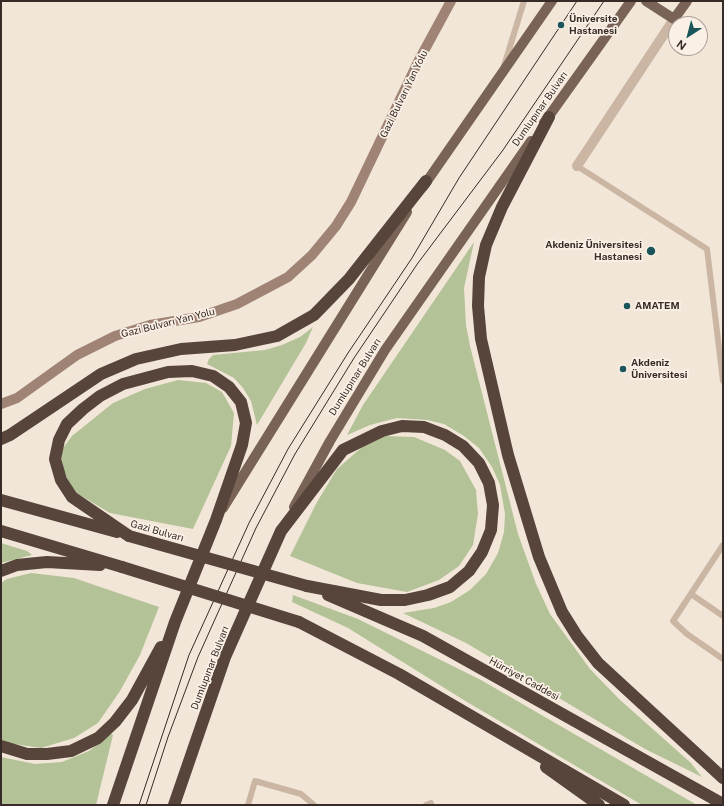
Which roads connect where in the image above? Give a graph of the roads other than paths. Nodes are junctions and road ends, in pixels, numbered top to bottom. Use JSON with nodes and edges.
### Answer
{"nodes":[{"id":1,"x":450,"y":1,"type":"edge"},
{"id":2,"x":524,"y":1,"type":"edge"},
{"id":3,"x":552,"y":1,"type":"edge"},
{"id":4,"x":631,"y":1,"type":"edge"},
{"id":5,"x":646,"y":1,"type":"edge"},
{"id":6,"x":687,"y":1,"type":"edge"},
{"id":7,"x":668,"y":16,"type":"edge"},
{"id":8,"x":677,"y":16,"type":"edge"},
{"id":9,"x":668,"y":29,"type":"edge"},
{"id":10,"x":501,"y":75,"type":"junction"},
{"id":11,"x":549,"y":117,"type":"junction"},
{"id":12,"x":577,"y":166,"type":"joint"},
{"id":13,"x":426,"y":181,"type":"junction"},
{"id":14,"x":723,"y":381,"type":"edge"},
{"id":15,"x":1,"y":404,"type":"edge"},
{"id":16,"x":1,"y":439,"type":"edge"},
{"id":17,"x":1,"y":500,"type":"edge"},
{"id":18,"x":216,"y":520,"type":"junction"},
{"id":19,"x":1,"y":531,"type":"edge"},
{"id":20,"x":281,"y":532,"type":"junction"},
{"id":21,"x":129,"y":536,"type":"junction"},
{"id":22,"x":723,"y":545,"type":"edge"},
{"id":23,"x":721,"y":554,"type":"edge"},
{"id":24,"x":122,"y":567,"type":"junction"},
{"id":25,"x":1,"y":571,"type":"edge"},
{"id":26,"x":307,"y":586,"type":"junction"},
{"id":27,"x":691,"y":594,"type":"junction"},
{"id":28,"x":723,"y":616,"type":"edge"},
{"id":29,"x":175,"y":622,"type":"junction"},
{"id":30,"x":723,"y":659,"type":"edge"},
{"id":31,"x":482,"y":721,"type":"junction"},
{"id":32,"x":1,"y":746,"type":"edge"},
{"id":33,"x":723,"y":778,"type":"edge"},
{"id":34,"x":723,"y":804,"type":"edge"},
{"id":35,"x":113,"y":805,"type":"edge"},
{"id":36,"x":174,"y":805,"type":"edge"},
{"id":37,"x":248,"y":805,"type":"edge"},
{"id":38,"x":314,"y":805,"type":"edge"},
{"id":39,"x":426,"y":805,"type":"edge"},
{"id":40,"x":431,"y":805,"type":"edge"},
{"id":41,"x":599,"y":805,"type":"edge"},
{"id":42,"x":624,"y":805,"type":"edge"}],
"edges":[{"from":1,"to":15,"type":"main road","name":"Gazi Bulvarı Yan Yolu"},
{"from":2,"to":10,"type":"lane"},
{"from":3,"to":10,"type":"main road"},
{"from":4,"to":11,"type":"main road","name":"Dumlupınar Bulvarı"},
{"from":5,"to":7,"type":"main road"},
{"from":6,"to":8,"type":"main road"},
{"from":9,"to":12,"type":"street"},
{"from":10,"to":13,"type":"main road"},
{"from":11,"to":20,"type":"main road","name":"Dumlupınar Bulvarı"},
{"from":11,"to":33,"type":"highway"},
{"from":12,"to":14,"type":"lane"},
{"from":13,"to":16,"type":"highway"},
{"from":13,"to":18,"type":"main road"},
{"from":17,"to":21,"type":"highway","name":"Gazi Bulvarı"},
{"from":18,"to":21,"type":"highway"},
{"from":18,"to":29,"type":"highway"},
{"from":19,"to":24,"type":"highway"},
{"from":20,"to":26,"type":"highway"},
{"from":20,"to":36,"type":"highway","name":"Dumlupınar Bulvarı"},
{"from":21,"to":26,"type":"highway","name":"Gazi Bulvarı","bridge":true},
{"from":22,"to":23,"type":"lane"},
{"from":23,"to":27,"type":"lane"},
{"from":24,"to":25,"type":"highway"},
{"from":24,"to":31,"type":"highway","bridge":true},
{"from":26,"to":34,"type":"highway","name":"Hürriyet Caddesi"},
{"from":27,"to":28,"type":"lane"},
{"from":27,"to":30,"type":"lane"},
{"from":29,"to":32,"type":"highway"},
{"from":29,"to":35,"type":"highway"},
{"from":31,"to":41,"type":"highway"},
{"from":31,"to":42,"type":"highway"},
{"from":37,"to":38,"type":"lane"},
{"from":39,"to":40,"type":"lane"}]}
